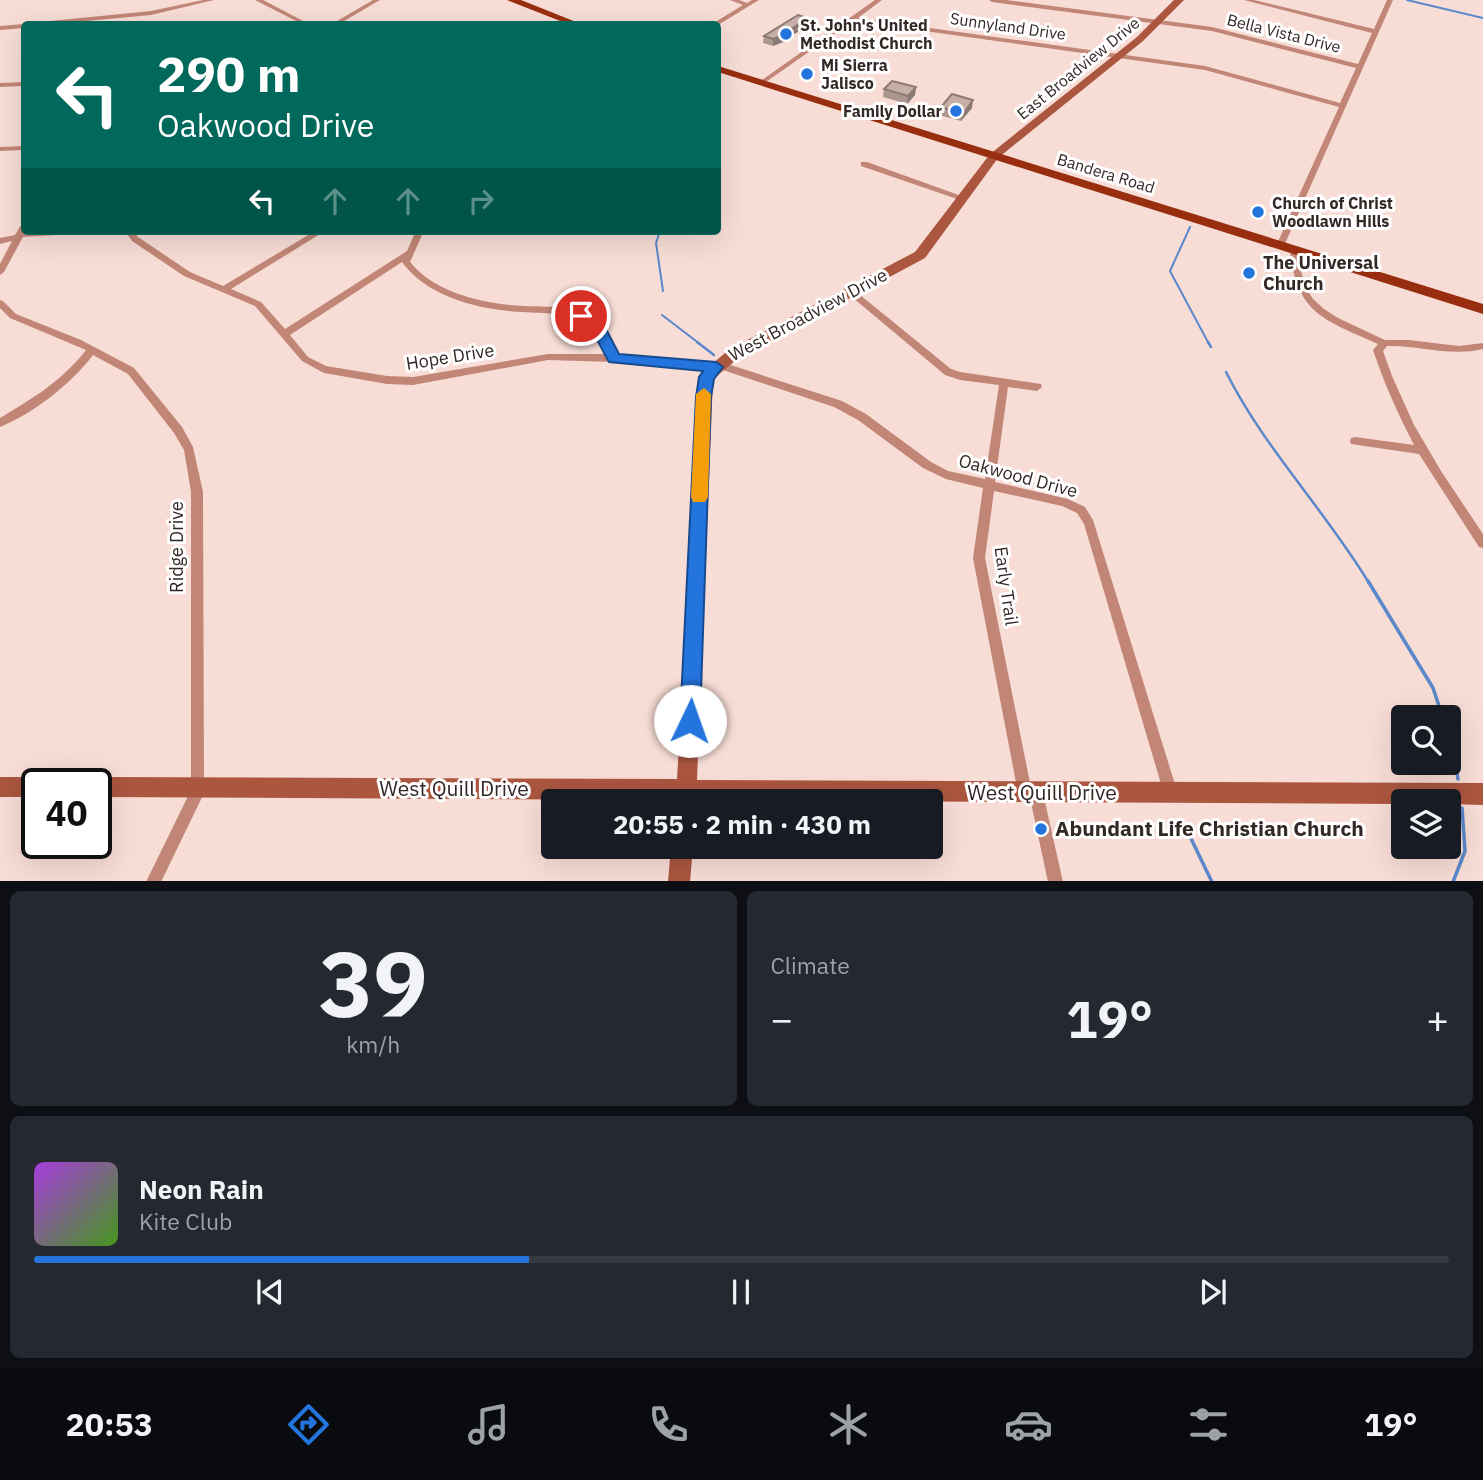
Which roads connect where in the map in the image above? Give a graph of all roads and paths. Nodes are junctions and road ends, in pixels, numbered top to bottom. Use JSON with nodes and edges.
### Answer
{"nodes":[{"id":1,"x":211,"y":0,"type":"edge"},
{"id":2,"x":258,"y":0,"type":"edge"},
{"id":3,"x":377,"y":0,"type":"edge"},
{"id":4,"x":512,"y":0,"type":"edge"},
{"id":5,"x":733,"y":0,"type":"edge"},
{"id":6,"x":757,"y":0,"type":"edge"},
{"id":7,"x":879,"y":0,"type":"edge"},
{"id":8,"x":992,"y":0,"type":"edge"},
{"id":9,"x":1179,"y":0,"type":"edge"},
{"id":10,"x":1247,"y":0,"type":"edge"},
{"id":11,"x":1390,"y":0,"type":"edge"},
{"id":12,"x":748,"y":5,"type":"junction"},
{"id":13,"x":852,"y":19,"type":"junction"},
{"id":14,"x":70,"y":21,"type":"edge"},
{"id":15,"x":300,"y":21,"type":"edge"},
{"id":16,"x":340,"y":21,"type":"edge"},
{"id":17,"x":568,"y":21,"type":"edge"},
{"id":18,"x":720,"y":21,"type":"edge"},
{"id":19,"x":1160,"y":22,"type":"junction"},
{"id":20,"x":21,"y":26,"type":"edge"},
{"id":21,"x":0,"y":28,"type":"edge"},
{"id":22,"x":1376,"y":32,"type":"junction"},
{"id":23,"x":1119,"y":56,"type":"junction"},
{"id":24,"x":1361,"y":67,"type":"junction"},
{"id":25,"x":721,"y":70,"type":"edge"},
{"id":26,"x":761,"y":83,"type":"junction"},
{"id":27,"x":21,"y":84,"type":"edge"},
{"id":28,"x":0,"y":85,"type":"edge"},
{"id":29,"x":1344,"y":106,"type":"junction"},
{"id":30,"x":21,"y":148,"type":"edge"},
{"id":31,"x":0,"y":149,"type":"edge"},
{"id":32,"x":994,"y":156,"type":"junction"},
{"id":33,"x":864,"y":164,"type":"dead end"},
{"id":34,"x":963,"y":198,"type":"junction"},
{"id":35,"x":21,"y":233,"type":"edge"},
{"id":36,"x":132,"y":235,"type":"edge"},
{"id":37,"x":314,"y":235,"type":"edge"},
{"id":38,"x":416,"y":235,"type":"edge"},
{"id":39,"x":0,"y":242,"type":"edge"},
{"id":40,"x":1280,"y":246,"type":"junction"},
{"id":41,"x":1294,"y":250,"type":"junction"},
{"id":42,"x":409,"y":253,"type":"junction"},
{"id":43,"x":0,"y":272,"type":"edge"},
{"id":44,"x":225,"y":289,"type":"junction"},
{"id":45,"x":851,"y":292,"type":"junction"},
{"id":46,"x":0,"y":303,"type":"edge"},
{"id":47,"x":1483,"y":309,"type":"edge"},
{"id":48,"x":285,"y":334,"type":"junction"},
{"id":49,"x":1384,"y":343,"type":"junction"},
{"id":50,"x":1483,"y":346,"type":"edge"},
{"id":51,"x":92,"y":349,"type":"junction"},
{"id":52,"x":614,"y":359,"type":"junction"},
{"id":53,"x":717,"y":366,"type":"junction"},
{"id":54,"x":1004,"y":382,"type":"junction"},
{"id":55,"x":1037,"y":387,"type":"dead end"},
{"id":56,"x":0,"y":424,"type":"edge"},
{"id":57,"x":1355,"y":441,"type":"dead end"},
{"id":58,"x":1421,"y":450,"type":"junction"},
{"id":59,"x":988,"y":486,"type":"junction"},
{"id":60,"x":1483,"y":542,"type":"edge"},
{"id":61,"x":0,"y":787,"type":"edge"},
{"id":62,"x":21,"y":787,"type":"edge"},
{"id":63,"x":112,"y":787,"type":"edge"},
{"id":64,"x":198,"y":787,"type":"junction"},
{"id":65,"x":686,"y":789,"type":"edge"},
{"id":66,"x":541,"y":793,"type":"edge"},
{"id":67,"x":1031,"y":793,"type":"junction"},
{"id":68,"x":1483,"y":793,"type":"edge"},
{"id":69,"x":943,"y":794,"type":"edge"},
{"id":70,"x":1171,"y":794,"type":"junction"},
{"id":71,"x":681,"y":859,"type":"edge"},
{"id":72,"x":153,"y":881,"type":"edge"},
{"id":73,"x":679,"y":881,"type":"edge"},
{"id":74,"x":1056,"y":881,"type":"edge"}],
"edges":[{"from":1,"to":14,"type":"street"},
{"from":2,"to":15,"type":"street"},
{"from":3,"to":16,"type":"street"},
{"from":4,"to":17,"type":"main road"},
{"from":5,"to":12,"type":"street"},
{"from":6,"to":12,"type":"street"},
{"from":7,"to":13,"type":"street"},
{"from":8,"to":19,"type":"street","name":"Bella Vista Drive"},
{"from":9,"to":19,"type":"street","name":"East Broadview Drive"},
{"from":10,"to":22,"type":"street"},
{"from":11,"to":22,"type":"street"},
{"from":12,"to":18,"type":"street"},
{"from":13,"to":23,"type":"street","name":"Sunnyland Drive"},
{"from":13,"to":26,"type":"street"},
{"from":19,"to":23,"type":"street","name":"East Broadview Drive"},
{"from":19,"to":24,"type":"street","name":"Bella Vista Drive"},
{"from":20,"to":21,"type":"street"},
{"from":22,"to":24,"type":"street"},
{"from":23,"to":29,"type":"street","name":"Sunnyland Drive"},
{"from":23,"to":32,"type":"street","name":"East Broadview Drive"},
{"from":24,"to":29,"type":"street"},
{"from":25,"to":26,"type":"main road","name":"Bandera Road"},
{"from":26,"to":32,"type":"main road","name":"Bandera Road"},
{"from":27,"to":28,"type":"street"},
{"from":29,"to":40,"type":"street"},
{"from":30,"to":31,"type":"street"},
{"from":32,"to":34,"type":"street","name":"West Broadview Drive"},
{"from":32,"to":40,"type":"main road","name":"Bandera Road"},
{"from":33,"to":34,"type":"street"},
{"from":34,"to":45,"type":"street","name":"West Broadview Drive"},
{"from":35,"to":39,"type":"street"},
{"from":35,"to":43,"type":"street"},
{"from":36,"to":44,"type":"street","name":"Hope Drive"},
{"from":37,"to":44,"type":"street"},
{"from":38,"to":42,"type":"street"},
{"from":40,"to":41,"type":"main road","name":"Bandera Road"},
{"from":41,"to":47,"type":"main road","name":"Bandera Road"},
{"from":41,"to":49,"type":"street"},
{"from":42,"to":48,"type":"street"},
{"from":42,"to":52,"type":"street"},
{"from":44,"to":48,"type":"street","name":"Hope Drive"},
{"from":45,"to":53,"type":"street","name":"West Broadview Drive"},
{"from":45,"to":54,"type":"street"},
{"from":46,"to":51,"type":"street","name":"Ridge Drive"},
{"from":48,"to":52,"type":"street","name":"Hope Drive"},
{"from":49,"to":50,"type":"street"},
{"from":49,"to":58,"type":"street"},
{"from":51,"to":56,"type":"street"},
{"from":51,"to":64,"type":"street","name":"Ridge Drive"},
{"from":52,"to":53,"type":"street","name":"Oakwood Drive"},
{"from":53,"to":59,"type":"street","name":"Oakwood Drive"},
{"from":53,"to":65,"type":"street","name":"West Broadview Drive"},
{"from":54,"to":55,"type":"street"},
{"from":54,"to":59,"type":"street","name":"Early Trail"},
{"from":57,"to":58,"type":"street"},
{"from":58,"to":60,"type":"street"},
{"from":59,"to":67,"type":"street","name":"Early Trail"},
{"from":59,"to":70,"type":"street","name":"Oakwood Drive"},
{"from":61,"to":62,"type":"street"},
{"from":63,"to":64,"type":"street","name":"West Quill Drive"},
{"from":64,"to":66,"type":"street","name":"West Quill Drive"},
{"from":64,"to":72,"type":"street","name":"Ridge Drive"},
{"from":67,"to":69,"type":"street","name":"West Quill Drive"},
{"from":67,"to":70,"type":"street","name":"West Quill Drive"},
{"from":67,"to":74,"type":"street","name":"Early Trail"},
{"from":68,"to":70,"type":"street","name":"West Quill Drive"},
{"from":71,"to":73,"type":"street"}]}
